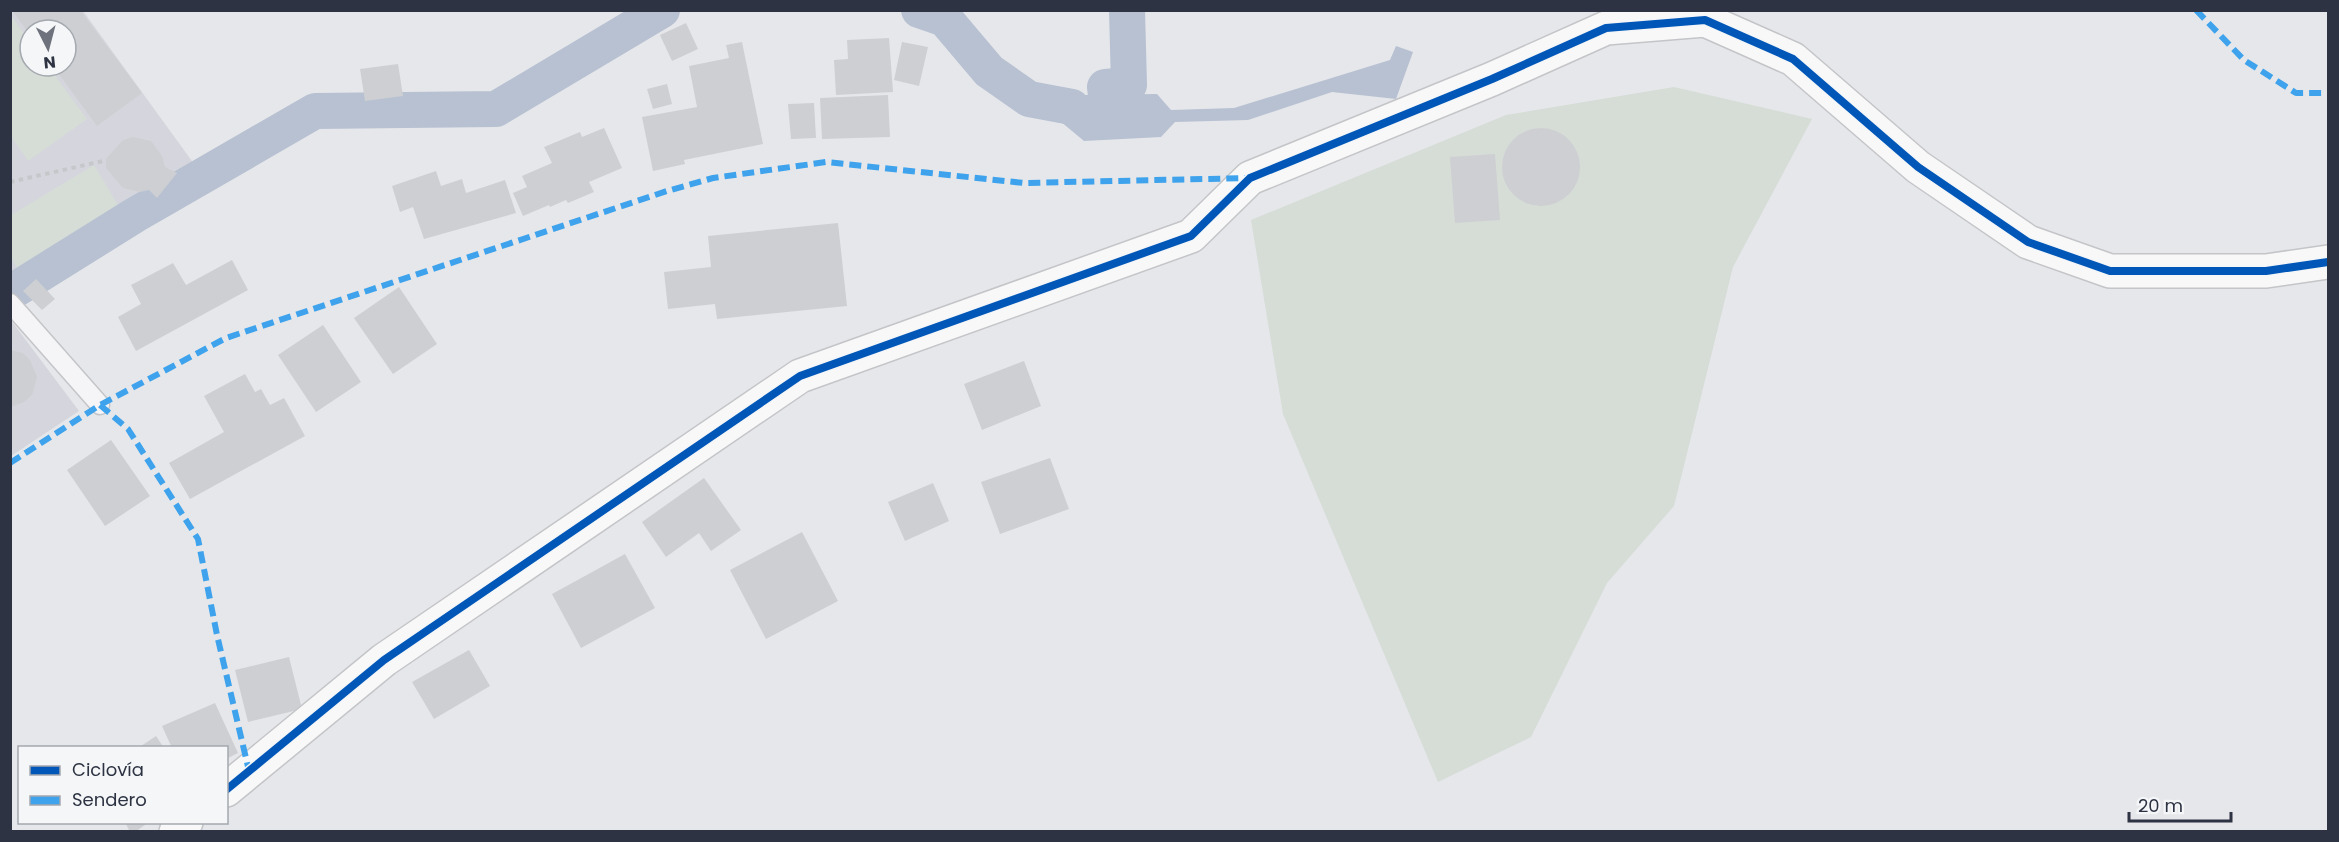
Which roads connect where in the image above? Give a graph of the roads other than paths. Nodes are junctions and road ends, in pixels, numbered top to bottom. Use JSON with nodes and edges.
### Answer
{"nodes":[{"id":1,"x":2328,"y":262,"type":"edge"},
{"id":2,"x":15,"y":309,"type":"edge"},
{"id":3,"x":100,"y":405,"type":"dead end"},
{"id":4,"x":228,"y":787,"type":"edge"}],
"edges":[{"from":1,"to":4,"type":"street"},
{"from":2,"to":3,"type":"lane"}]}
